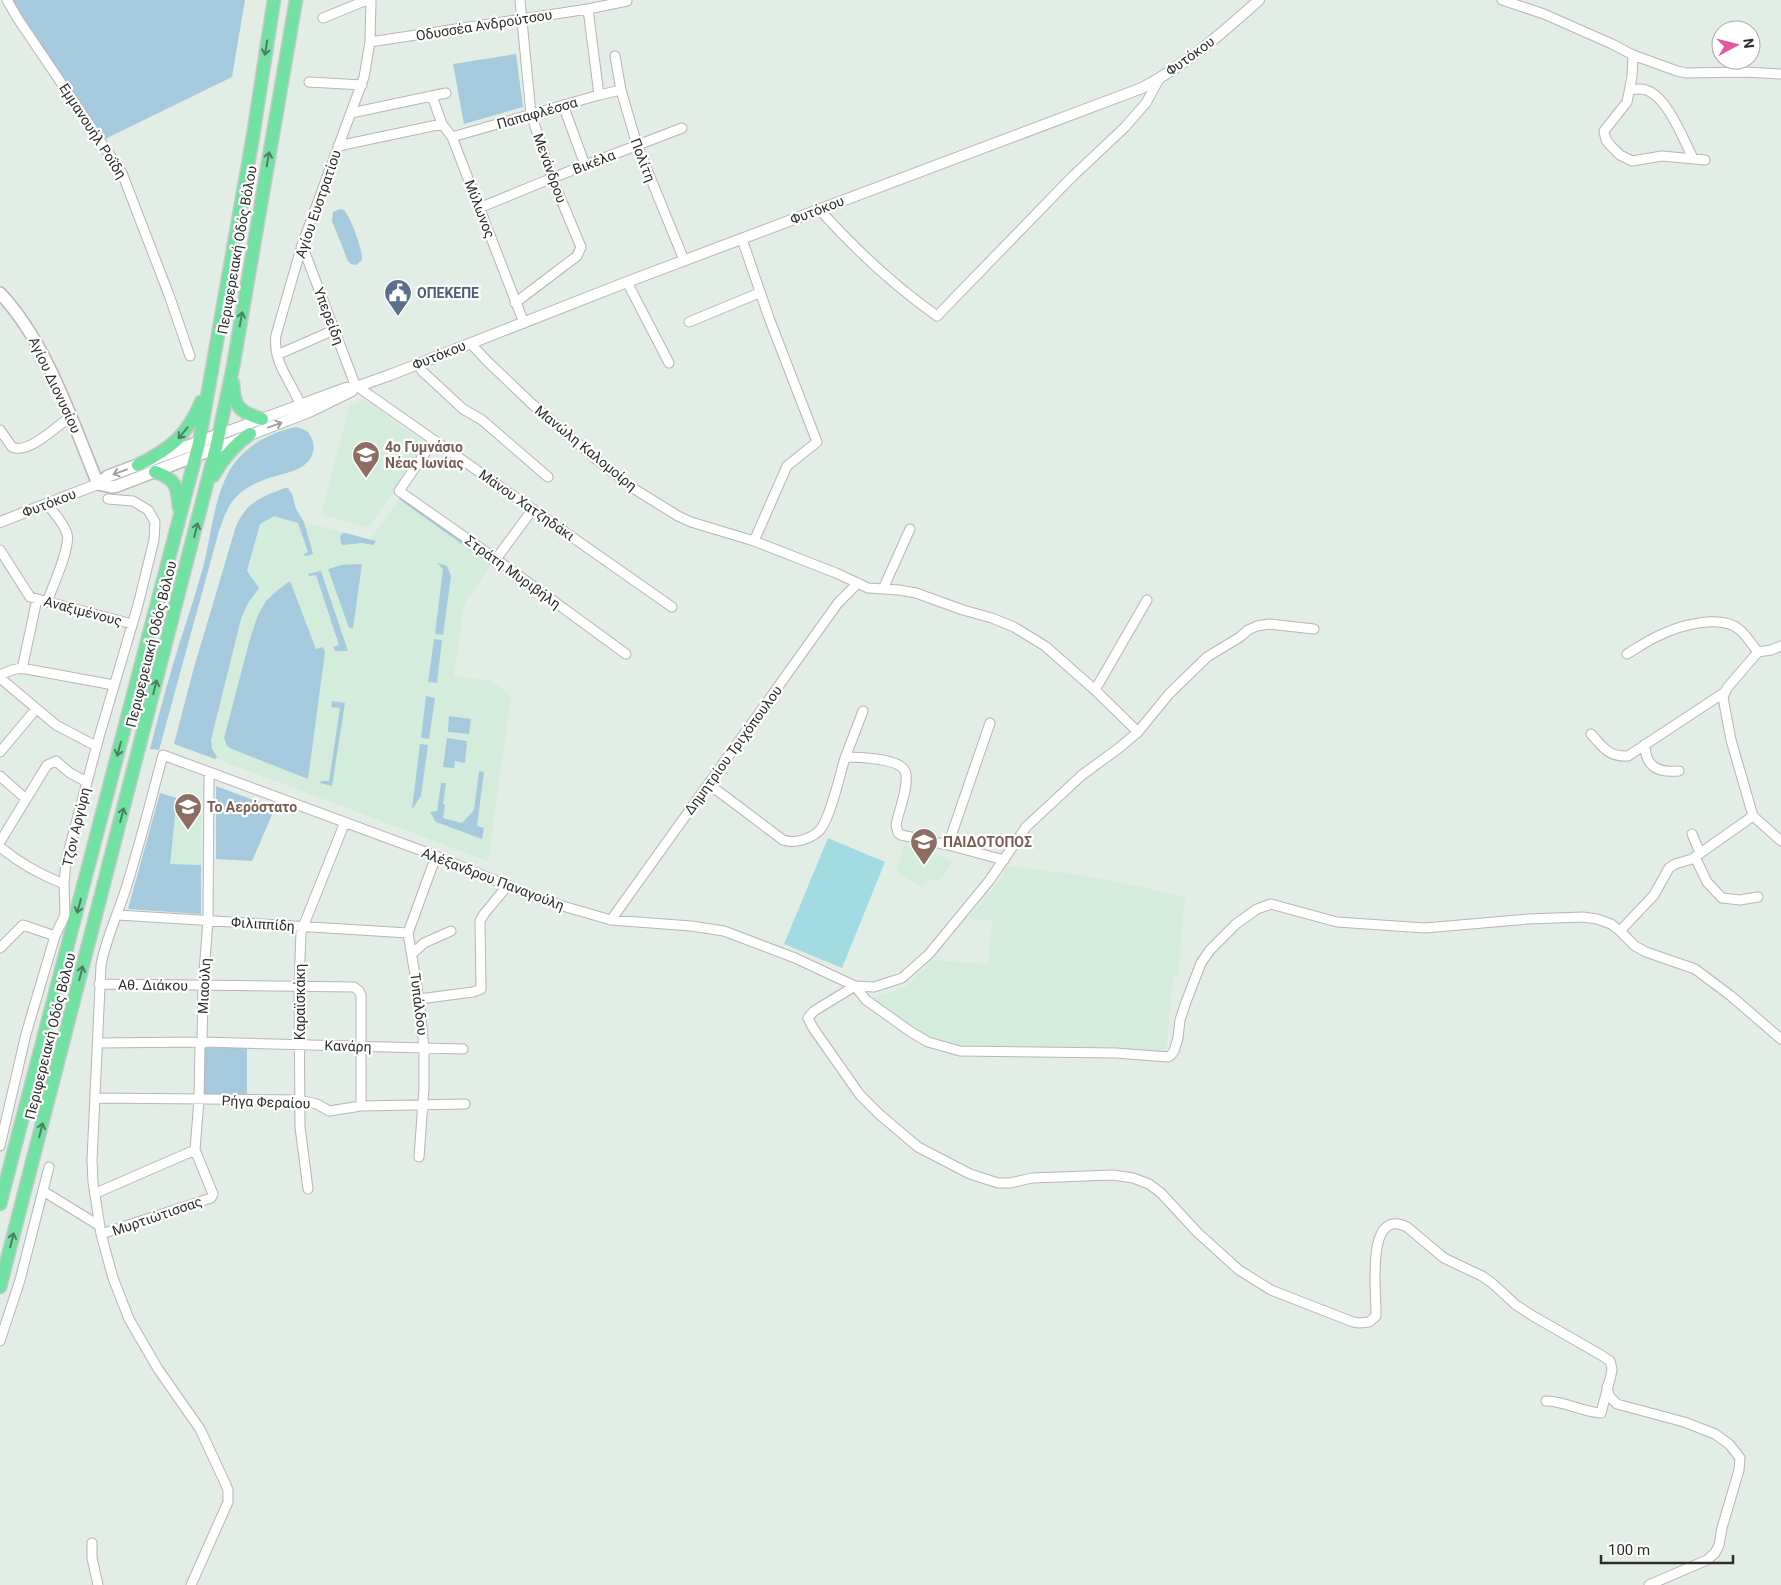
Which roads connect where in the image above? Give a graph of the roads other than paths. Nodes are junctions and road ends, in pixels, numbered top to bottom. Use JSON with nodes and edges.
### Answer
{"nodes":[{"id":1,"x":7,"y":0,"type":"edge"},
{"id":2,"x":274,"y":0,"type":"edge"},
{"id":3,"x":296,"y":0,"type":"edge"},
{"id":4,"x":367,"y":0,"type":"edge"},
{"id":5,"x":371,"y":0,"type":"edge"},
{"id":6,"x":520,"y":0,"type":"edge"},
{"id":7,"x":1259,"y":0,"type":"edge"},
{"id":8,"x":1502,"y":0,"type":"edge"},
{"id":9,"x":627,"y":1,"type":"edge"},
{"id":10,"x":588,"y":9,"type":"junction"},
{"id":11,"x":323,"y":18,"type":"dead end"},
{"id":12,"x":522,"y":18,"type":"junction"},
{"id":13,"x":370,"y":42,"type":"junction"},
{"id":14,"x":1632,"y":55,"type":"junction"},
{"id":15,"x":615,"y":56,"type":"dead end"},
{"id":16,"x":1781,"y":74,"type":"edge"},
{"id":17,"x":1159,"y":79,"type":"junction"},
{"id":18,"x":309,"y":82,"type":"dead end"},
{"id":19,"x":362,"y":84,"type":"junction"},
{"id":20,"x":621,"y":90,"type":"junction"},
{"id":21,"x":1630,"y":90,"type":"junction"},
{"id":22,"x":446,"y":93,"type":"dead end"},
{"id":23,"x":600,"y":95,"type":"junction"},
{"id":24,"x":432,"y":96,"type":"junction"},
{"id":25,"x":563,"y":105,"type":"junction"},
{"id":26,"x":351,"y":112,"type":"junction"},
{"id":27,"x":531,"y":114,"type":"junction"},
{"id":28,"x":442,"y":124,"type":"junction"},
{"id":29,"x":682,"y":128,"type":"dead end"},
{"id":30,"x":452,"y":137,"type":"junction"},
{"id":31,"x":637,"y":145,"type":"junction"},
{"id":32,"x":338,"y":146,"type":"junction"},
{"id":33,"x":1693,"y":158,"type":"junction"},
{"id":34,"x":1705,"y":160,"type":"dead end"},
{"id":35,"x":585,"y":165,"type":"junction"},
{"id":36,"x":552,"y":178,"type":"junction"},
{"id":37,"x":479,"y":208,"type":"junction"},
{"id":38,"x":819,"y":209,"type":"junction"},
{"id":39,"x":742,"y":239,"type":"junction"},
{"id":40,"x":302,"y":245,"type":"junction"},
{"id":41,"x":684,"y":260,"type":"junction"},
{"id":42,"x":627,"y":282,"type":"junction"},
{"id":43,"x":759,"y":293,"type":"junction"},
{"id":44,"x":2,"y":297,"type":"edge"},
{"id":45,"x":515,"y":303,"type":"junction"},
{"id":46,"x":689,"y":322,"type":"dead end"},
{"id":47,"x":524,"y":324,"type":"junction"},
{"id":48,"x":334,"y":330,"type":"junction"},
{"id":49,"x":470,"y":343,"type":"junction"},
{"id":50,"x":277,"y":355,"type":"junction"},
{"id":51,"x":190,"y":356,"type":"dead end"},
{"id":52,"x":669,"y":363,"type":"dead end"},
{"id":53,"x":418,"y":364,"type":"junction"},
{"id":54,"x":233,"y":367,"type":"junction"},
{"id":55,"x":212,"y":374,"type":"junction"},
{"id":56,"x":357,"y":387,"type":"junction"},
{"id":57,"x":300,"y":404,"type":"junction"},
{"id":58,"x":70,"y":417,"type":"junction"},
{"id":59,"x":262,"y":418,"type":"junction"},
{"id":60,"x":0,"y":430,"type":"edge"},
{"id":61,"x":250,"y":434,"type":"junction"},
{"id":62,"x":218,"y":435,"type":"junction"},
{"id":63,"x":434,"y":440,"type":"junction"},
{"id":64,"x":199,"y":443,"type":"junction"},
{"id":65,"x":216,"y":448,"type":"junction"},
{"id":66,"x":195,"y":456,"type":"junction"},
{"id":67,"x":138,"y":465,"type":"junction"},
{"id":68,"x":155,"y":472,"type":"junction"},
{"id":69,"x":548,"y":477,"type":"dead end"},
{"id":70,"x":98,"y":484,"type":"junction"},
{"id":71,"x":207,"y":487,"type":"junction"},
{"id":72,"x":108,"y":500,"type":"dead end"},
{"id":73,"x":47,"y":504,"type":"junction"},
{"id":74,"x":533,"y":509,"type":"junction"},
{"id":75,"x":180,"y":516,"type":"junction"},
{"id":76,"x":0,"y":522,"type":"edge"},
{"id":77,"x":910,"y":529,"type":"dead end"},
{"id":78,"x":754,"y":541,"type":"junction"},
{"id":79,"x":0,"y":550,"type":"edge"},
{"id":80,"x":496,"y":559,"type":"junction"},
{"id":81,"x":858,"y":583,"type":"junction"},
{"id":82,"x":883,"y":589,"type":"junction"},
{"id":83,"x":37,"y":599,"type":"junction"},
{"id":84,"x":1148,"y":600,"type":"dead end"},
{"id":85,"x":47,"y":602,"type":"junction"},
{"id":86,"x":672,"y":607,"type":"dead end"},
{"id":87,"x":132,"y":624,"type":"junction"},
{"id":88,"x":1314,"y":629,"type":"dead end"},
{"id":89,"x":1781,"y":646,"type":"edge"},
{"id":90,"x":1758,"y":652,"type":"junction"},
{"id":91,"x":626,"y":654,"type":"dead end"},
{"id":92,"x":1627,"y":654,"type":"dead end"},
{"id":93,"x":22,"y":669,"type":"junction"},
{"id":94,"x":1,"y":681,"type":"edge"},
{"id":95,"x":114,"y":685,"type":"junction"},
{"id":96,"x":1095,"y":690,"type":"junction"},
{"id":97,"x":1725,"y":692,"type":"junction"},
{"id":98,"x":36,"y":709,"type":"junction"},
{"id":99,"x":863,"y":711,"type":"dead end"},
{"id":100,"x":990,"y":723,"type":"dead end"},
{"id":101,"x":1138,"y":732,"type":"junction"},
{"id":102,"x":1591,"y":734,"type":"dead end"},
{"id":103,"x":1645,"y":744,"type":"junction"},
{"id":104,"x":96,"y":746,"type":"junction"},
{"id":105,"x":0,"y":752,"type":"edge"},
{"id":106,"x":846,"y":757,"type":"junction"},
{"id":107,"x":1679,"y":771,"type":"dead end"},
{"id":108,"x":209,"y":772,"type":"junction"},
{"id":109,"x":0,"y":776,"type":"edge"},
{"id":110,"x":87,"y":782,"type":"junction"},
{"id":111,"x":707,"y":786,"type":"junction"},
{"id":112,"x":26,"y":799,"type":"junction"},
{"id":113,"x":1753,"y":816,"type":"junction"},
{"id":114,"x":345,"y":822,"type":"junction"},
{"id":115,"x":1692,"y":834,"type":"dead end"},
{"id":116,"x":1781,"y":841,"type":"edge"},
{"id":117,"x":0,"y":842,"type":"edge"},
{"id":118,"x":948,"y":845,"type":"junction"},
{"id":119,"x":0,"y":847,"type":"edge"},
{"id":120,"x":1698,"y":855,"type":"junction"},
{"id":121,"x":436,"y":856,"type":"junction"},
{"id":122,"x":1004,"y":860,"type":"junction"},
{"id":123,"x":64,"y":884,"type":"junction"},
{"id":124,"x":508,"y":885,"type":"junction"},
{"id":125,"x":1758,"y":897,"type":"dead end"},
{"id":126,"x":118,"y":915,"type":"junction"},
{"id":127,"x":208,"y":920,"type":"junction"},
{"id":128,"x":611,"y":920,"type":"junction"},
{"id":129,"x":302,"y":926,"type":"junction"},
{"id":130,"x":1620,"y":930,"type":"junction"},
{"id":131,"x":451,"y":931,"type":"dead end"},
{"id":132,"x":408,"y":933,"type":"junction"},
{"id":133,"x":55,"y":936,"type":"junction"},
{"id":134,"x":0,"y":948,"type":"edge"},
{"id":135,"x":412,"y":954,"type":"junction"},
{"id":136,"x":99,"y":984,"type":"junction"},
{"id":137,"x":203,"y":986,"type":"junction"},
{"id":138,"x":299,"y":986,"type":"junction"},
{"id":139,"x":855,"y":986,"type":"junction"},
{"id":140,"x":419,"y":999,"type":"junction"},
{"id":141,"x":1781,"y":1038,"type":"edge"},
{"id":142,"x":202,"y":1042,"type":"junction"},
{"id":143,"x":98,"y":1043,"type":"junction"},
{"id":144,"x":300,"y":1044,"type":"junction"},
{"id":145,"x":362,"y":1047,"type":"junction"},
{"id":146,"x":424,"y":1048,"type":"junction"},
{"id":147,"x":463,"y":1049,"type":"dead end"},
{"id":148,"x":95,"y":1098,"type":"junction"},
{"id":149,"x":199,"y":1100,"type":"junction"},
{"id":150,"x":299,"y":1100,"type":"junction"},
{"id":151,"x":465,"y":1104,"type":"dead end"},
{"id":152,"x":424,"y":1105,"type":"junction"},
{"id":153,"x":361,"y":1106,"type":"junction"},
{"id":154,"x":0,"y":1146,"type":"edge"},
{"id":155,"x":195,"y":1150,"type":"junction"},
{"id":156,"x":419,"y":1157,"type":"dead end"},
{"id":157,"x":49,"y":1167,"type":"dead end"},
{"id":158,"x":308,"y":1189,"type":"dead end"},
{"id":159,"x":43,"y":1191,"type":"junction"},
{"id":160,"x":96,"y":1193,"type":"junction"},
{"id":161,"x":212,"y":1196,"type":"joint"},
{"id":162,"x":0,"y":1204,"type":"edge"},
{"id":163,"x":101,"y":1230,"type":"junction"},
{"id":164,"x":0,"y":1288,"type":"edge"},
{"id":165,"x":0,"y":1341,"type":"edge"},
{"id":166,"x":1607,"y":1387,"type":"junction"},
{"id":167,"x":1546,"y":1401,"type":"dead end"},
{"id":168,"x":92,"y":1543,"type":"dead end"},
{"id":169,"x":98,"y":1585,"type":"edge"},
{"id":170,"x":191,"y":1585,"type":"edge"},
{"id":171,"x":1649,"y":1585,"type":"edge"}],
"edges":[{"from":1,"to":51,"type":"street","name":"Εμμανουήλ Ροΐδη"},
{"from":2,"to":55,"type":"main road","name":"Περιφερειακή Οδός Βόλου","one_way":true},
{"from":54,"to":3,"type":"main road","name":"Περιφερειακή Οδός Βόλου","one_way":true},
{"from":4,"to":11,"type":"street"},
{"from":5,"to":13,"type":"street","name":"Αγίου Ευστρατίου"},
{"from":6,"to":12,"type":"street","name":"Μενάνδρου"},
{"from":7,"to":17,"type":"street","name":"Φυτόκου"},
{"from":8,"to":14,"type":"street"},
{"from":9,"to":10,"type":"street","name":"Οδυσσέα Ανδρούτσου"},
{"from":10,"to":12,"type":"street","name":"Οδυσσέα Ανδρούτσου"},
{"from":10,"to":23,"type":"street"},
{"from":12,"to":13,"type":"street","name":"Οδυσσέα Ανδρούτσου"},
{"from":12,"to":27,"type":"street","name":"Μενάνδρου"},
{"from":13,"to":19,"type":"street","name":"Αγίου Ευστρατίου"},
{"from":14,"to":16,"type":"street"},
{"from":14,"to":21,"type":"street"},
{"from":15,"to":20,"type":"street","name":"Πολίτη"},
{"from":17,"to":38,"type":"street","name":"Φυτόκου"},
{"from":17,"to":38,"type":"street"},
{"from":18,"to":19,"type":"street"},
{"from":19,"to":26,"type":"street","name":"Αγίου Ευστρατίου"},
{"from":20,"to":23,"type":"street","name":"Παπαφλέσσα"},
{"from":20,"to":31,"type":"street","name":"Πολίτη"},
{"from":21,"to":33,"type":"street"},
{"from":21,"to":33,"type":"street"},
{"from":22,"to":24,"type":"street"},
{"from":23,"to":25,"type":"street","name":"Παπαφλέσσα"},
{"from":24,"to":26,"type":"street"},
{"from":24,"to":28,"type":"street","name":"Μύλωνος"},
{"from":25,"to":27,"type":"street","name":"Παπαφλέσσα"},
{"from":25,"to":35,"type":"street"},
{"from":26,"to":32,"type":"street","name":"Αγίου Ευστρατίου"},
{"from":27,"to":30,"type":"street","name":"Παπαφλέσσα"},
{"from":27,"to":36,"type":"street","name":"Μενάνδρου"},
{"from":28,"to":30,"type":"street","name":"Μύλωνος"},
{"from":28,"to":32,"type":"street"},
{"from":29,"to":31,"type":"street","name":"Βικέλα"},
{"from":30,"to":37,"type":"street","name":"Μύλωνος"},
{"from":31,"to":35,"type":"street","name":"Βικέλα"},
{"from":31,"to":41,"type":"street","name":"Πολίτη"},
{"from":32,"to":40,"type":"street","name":"Αγίου Ευστρατίου"},
{"from":33,"to":34,"type":"street"},
{"from":35,"to":36,"type":"street","name":"Βικέλα"},
{"from":36,"to":37,"type":"street","name":"Βικέλα"},
{"from":36,"to":45,"type":"street","name":"Μενάνδρου"},
{"from":37,"to":45,"type":"street","name":"Μύλωνος"},
{"from":38,"to":39,"type":"street","name":"Φυτόκου"},
{"from":39,"to":41,"type":"street","name":"Φυτόκου"},
{"from":39,"to":43,"type":"street"},
{"from":40,"to":48,"type":"street","name":"Υπερείδη"},
{"from":40,"to":50,"type":"street","name":"Αγίου Ευστρατίου"},
{"from":41,"to":42,"type":"street","name":"Φυτόκου"},
{"from":42,"to":47,"type":"street","name":"Φυτόκου"},
{"from":42,"to":52,"type":"street"},
{"from":43,"to":46,"type":"street"},
{"from":43,"to":78,"type":"street"},
{"from":44,"to":58,"type":"main road","name":"Αγίου Διονυσίου"},
{"from":45,"to":47,"type":"street","name":"Μύλωνος"},
{"from":47,"to":49,"type":"street","name":"Φυτόκου"},
{"from":48,"to":50,"type":"street"},
{"from":48,"to":56,"type":"street","name":"Υπερείδη"},
{"from":49,"to":53,"type":"street","name":"Φυτόκου"},
{"from":49,"to":78,"type":"street","name":"Μανώλη Καλομοίρη"},
{"from":50,"to":57,"type":"street","name":"Αγίου Ευστρατίου"},
{"from":53,"to":56,"type":"street","name":"Φυτόκου"},
{"from":53,"to":69,"type":"street"},
{"from":54,"to":59,"type":"main road"},
{"from":54,"to":62,"type":"main road","name":"Περιφερειακή Οδός Βόλου"},
{"from":55,"to":64,"type":"main road","name":"Περιφερειακή Οδός Βόλου"},
{"from":55,"to":67,"type":"main road","one_way":true},
{"from":56,"to":57,"type":"street","name":"Φυτόκου"},
{"from":61,"to":56,"type":"street","name":"Φυτόκου","one_way":true},
{"from":56,"to":63,"type":"street","name":"Μάνου Χατζηδάκι"},
{"from":57,"to":59,"type":"street","name":"Φυτόκου"},
{"from":58,"to":60,"type":"street"},
{"from":58,"to":70,"type":"main road","name":"Αγίου Διονυσίου"},
{"from":59,"to":62,"type":"street","name":"Φυτόκου"},
{"from":61,"to":65,"type":"street","name":"Φυτόκου"},
{"from":61,"to":71,"type":"main road"},
{"from":62,"to":64,"type":"main road","name":"Φυτόκου"},
{"from":62,"to":65,"type":"main road","name":"Περιφερειακή Οδός Βόλου"},
{"from":63,"to":74,"type":"street","name":"Μάνου Χατζηδάκι"},
{"from":63,"to":80,"type":"street","name":"Στράτη Μυριβήλη"},
{"from":64,"to":66,"type":"main road","name":"Περιφερειακή Οδός Βόλου"},
{"from":64,"to":67,"type":"main road","name":"Φυτόκου"},
{"from":65,"to":66,"type":"main road","name":"Φυτόκου"},
{"from":65,"to":71,"type":"main road","name":"Περιφερειακή Οδός Βόλου"},
{"from":66,"to":68,"type":"main road","name":"Φυτόκου"},
{"from":66,"to":75,"type":"main road","name":"Περιφερειακή Οδός Βόλου"},
{"from":67,"to":70,"type":"main road","name":"Φυτόκου","one_way":true},
{"from":68,"to":70,"type":"main road","name":"Φυτόκου"},
{"from":68,"to":75,"type":"main road"},
{"from":70,"to":73,"type":"street","name":"Φυτόκου"},
{"from":164,"to":71,"type":"main road","name":"Περιφερειακή Οδός Βόλου","one_way":true},
{"from":72,"to":87,"type":"street","name":"Τζον Αργύρη"},
{"from":73,"to":76,"type":"street","name":"Φυτόκου"},
{"from":73,"to":85,"type":"street"},
{"from":74,"to":80,"type":"street"},
{"from":74,"to":86,"type":"street","name":"Μάνου Χατζηδάκι"},
{"from":75,"to":162,"type":"main road","name":"Περιφερειακή Οδός Βόλου","one_way":true},
{"from":77,"to":82,"type":"street"},
{"from":78,"to":81,"type":"street","name":"Μανώλη Καλομοίρη"},
{"from":79,"to":83,"type":"street","name":"Αναξιμένους"},
{"from":80,"to":91,"type":"street","name":"Στράτη Μυριβήλη"},
{"from":81,"to":82,"type":"street","name":"Μανώλη Καλομοίρη"},
{"from":81,"to":111,"type":"street","name":"Δημητρίου Τριχόπουλου"},
{"from":82,"to":96,"type":"street","name":"Μανώλη Καλομοίρη"},
{"from":83,"to":85,"type":"street","name":"Αναξιμένους"},
{"from":83,"to":93,"type":"street"},
{"from":84,"to":96,"type":"street"},
{"from":85,"to":87,"type":"street","name":"Αναξιμένους"},
{"from":87,"to":95,"type":"street","name":"Τζον Αργύρη"},
{"from":88,"to":101,"type":"street","name":"Αλέξανδρου Παναγούλη"},
{"from":89,"to":90,"type":"street"},
{"from":90,"to":92,"type":"street"},
{"from":90,"to":97,"type":"street"},
{"from":93,"to":94,"type":"street"},
{"from":93,"to":95,"type":"street"},
{"from":94,"to":98,"type":"street"},
{"from":95,"to":104,"type":"street","name":"Τζον Αργύρη"},
{"from":96,"to":101,"type":"street","name":"Μανώλη Καλομοίρη"},
{"from":97,"to":103,"type":"street"},
{"from":97,"to":113,"type":"street"},
{"from":98,"to":104,"type":"street"},
{"from":98,"to":105,"type":"street"},
{"from":99,"to":106,"type":"street"},
{"from":100,"to":118,"type":"street"},
{"from":101,"to":122,"type":"street","name":"Αλέξανδρου Παναγούλη"},
{"from":102,"to":103,"type":"street"},
{"from":103,"to":107,"type":"street"},
{"from":104,"to":110,"type":"street","name":"Τζον Αργύρη"},
{"from":106,"to":111,"type":"street"},
{"from":106,"to":118,"type":"street"},
{"from":108,"to":114,"type":"street","name":"Αλέξανδρου Παναγούλη"},
{"from":108,"to":126,"type":"street","name":"Αλέξανδρου Παναγούλη"},
{"from":108,"to":127,"type":"street","name":"Μιαούλη"},
{"from":109,"to":112,"type":"street"},
{"from":110,"to":112,"type":"street"},
{"from":110,"to":123,"type":"street","name":"Τζον Αργύρη"},
{"from":111,"to":128,"type":"street","name":"Δημητρίου Τριχόπουλου"},
{"from":112,"to":117,"type":"street"},
{"from":113,"to":116,"type":"street"},
{"from":113,"to":120,"type":"street"},
{"from":114,"to":121,"type":"street","name":"Αλέξανδρου Παναγούλη"},
{"from":114,"to":129,"type":"street","name":"Καραϊσκάκη"},
{"from":115,"to":120,"type":"street"},
{"from":118,"to":122,"type":"street"},
{"from":119,"to":123,"type":"street"},
{"from":120,"to":125,"type":"street"},
{"from":120,"to":130,"type":"street"},
{"from":121,"to":124,"type":"street","name":"Αλέξανδρου Παναγούλη"},
{"from":121,"to":132,"type":"street"},
{"from":122,"to":139,"type":"street","name":"Αλέξανδρου Παναγούλη"},
{"from":123,"to":133,"type":"street","name":"Τζον Αργύρη"},
{"from":124,"to":128,"type":"street","name":"Αλέξανδρου Παναγούλη"},
{"from":124,"to":140,"type":"street"},
{"from":126,"to":127,"type":"street","name":"Φιλιππίδη"},
{"from":126,"to":136,"type":"street"},
{"from":127,"to":129,"type":"street","name":"Φιλιππίδη"},
{"from":127,"to":137,"type":"street","name":"Μιαούλη"},
{"from":128,"to":139,"type":"street","name":"Αλέξανδρου Παναγούλη"},
{"from":129,"to":132,"type":"street","name":"Φιλιππίδη"},
{"from":129,"to":138,"type":"street","name":"Καραϊσκάκη"},
{"from":130,"to":139,"type":"street"},
{"from":130,"to":141,"type":"street"},
{"from":131,"to":135,"type":"street"},
{"from":132,"to":135,"type":"street","name":"Τυπάλδου"},
{"from":133,"to":134,"type":"street"},
{"from":133,"to":154,"type":"street","name":"Τζον Αργύρη"},
{"from":135,"to":140,"type":"street","name":"Τυπάλδου"},
{"from":136,"to":137,"type":"street","name":"Αθ. Διάκου"},
{"from":136,"to":143,"type":"street"},
{"from":137,"to":138,"type":"street","name":"Αθ. Διάκου"},
{"from":137,"to":142,"type":"street","name":"Μιαούλη"},
{"from":138,"to":144,"type":"street","name":"Καραϊσκάκη"},
{"from":138,"to":145,"type":"street","name":"Αθ. Διάκου"},
{"from":139,"to":166,"type":"street"},
{"from":140,"to":146,"type":"street","name":"Τυπάλδου"},
{"from":142,"to":143,"type":"street","name":"Κανάρη"},
{"from":142,"to":144,"type":"street","name":"Κανάρη"},
{"from":142,"to":149,"type":"street","name":"Μιαούλη"},
{"from":143,"to":148,"type":"street"},
{"from":144,"to":145,"type":"street","name":"Κανάρη"},
{"from":144,"to":150,"type":"street","name":"Καραϊσκάκη"},
{"from":145,"to":146,"type":"street","name":"Κανάρη"},
{"from":145,"to":153,"type":"street"},
{"from":146,"to":147,"type":"street","name":"Κανάρη"},
{"from":146,"to":152,"type":"street","name":"Τυπάλδου"},
{"from":148,"to":149,"type":"street","name":"Ρήγα Φεραίου"},
{"from":148,"to":160,"type":"street"},
{"from":149,"to":150,"type":"street","name":"Ρήγα Φεραίου"},
{"from":149,"to":155,"type":"street","name":"Μιαούλη"},
{"from":150,"to":153,"type":"street","name":"Ρήγα Φεραίου"},
{"from":150,"to":158,"type":"street","name":"Καραϊσκάκη"},
{"from":151,"to":152,"type":"street","name":"Ρήγα Φεραίου"},
{"from":152,"to":153,"type":"street","name":"Ρήγα Φεραίου"},
{"from":152,"to":156,"type":"street","name":"Τυπάλδου"},
{"from":155,"to":160,"type":"street"},
{"from":155,"to":161,"type":"street","name":"Μιαούλη"},
{"from":157,"to":159,"type":"street"},
{"from":159,"to":163,"type":"street"},
{"from":159,"to":165,"type":"street"},
{"from":160,"to":163,"type":"street"},
{"from":161,"to":163,"type":"street","name":"Μυρτιώτισσας"},
{"from":163,"to":170,"type":"street"},
{"from":166,"to":167,"type":"street"},
{"from":166,"to":171,"type":"street"},
{"from":168,"to":169,"type":"street"}]}
